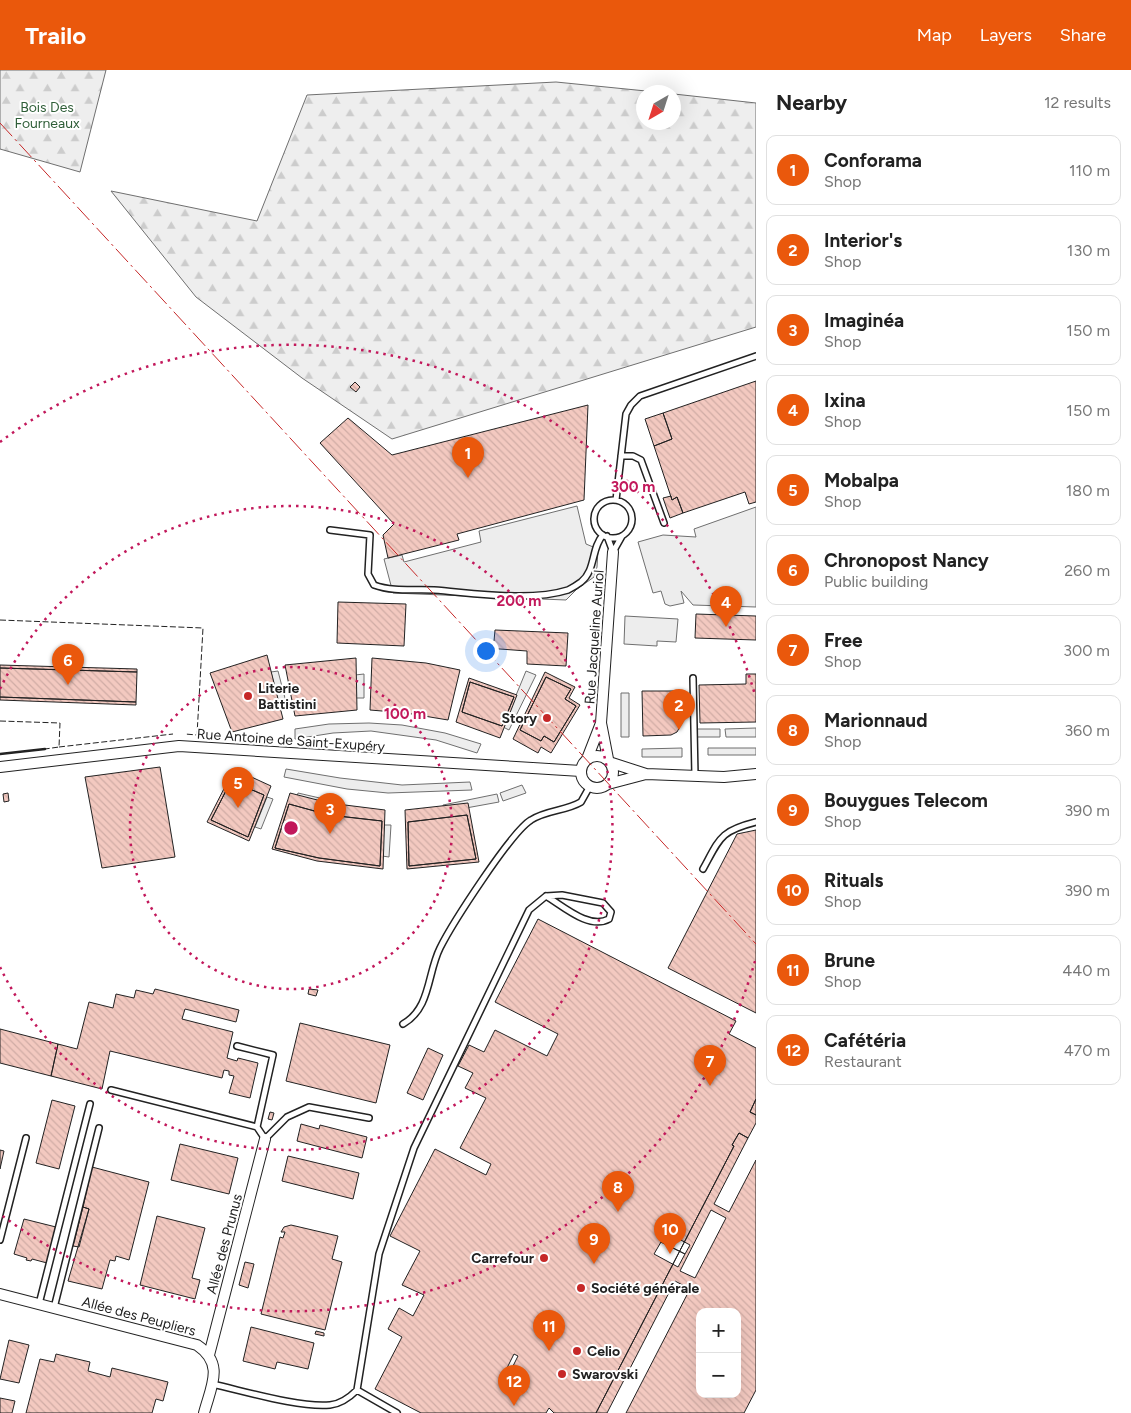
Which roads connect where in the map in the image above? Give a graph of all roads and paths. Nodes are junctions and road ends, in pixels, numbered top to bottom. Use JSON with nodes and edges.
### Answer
{"nodes":[{"id":1,"x":756,"y":356,"type":"edge"},
{"id":2,"x":621,"y":456,"type":"junction"},
{"id":3,"x":616,"y":500,"type":"junction"},
{"id":4,"x":664,"y":524,"type":"dead end"},
{"id":5,"x":330,"y":530,"type":"dead end"},
{"id":6,"x":605,"y":536,"type":"junction"},
{"id":7,"x":622,"y":536,"type":"junction"},
{"id":8,"x":614,"y":552,"type":"junction"},
{"id":9,"x":693,"y":678,"type":"dead end"},
{"id":10,"x":601,"y":723,"type":"junction"},
{"id":11,"x":587,"y":759,"type":"junction"},
{"id":12,"x":610,"y":761,"type":"junction"},
{"id":13,"x":0,"y":767,"type":"edge"},
{"id":14,"x":581,"y":770,"type":"junction"},
{"id":15,"x":646,"y":774,"type":"junction"},
{"id":16,"x":756,"y":774,"type":"edge"},
{"id":17,"x":695,"y":776,"type":"junction"},
{"id":18,"x":608,"y":784,"type":"junction"},
{"id":19,"x":590,"y":786,"type":"junction"},
{"id":20,"x":756,"y":822,"type":"edge"},
{"id":21,"x":703,"y":869,"type":"dead end"},
{"id":22,"x":546,"y":896,"type":"junction"},
{"id":23,"x":403,"y":1024,"type":"dead end"},
{"id":24,"x":237,"y":1046,"type":"dead end"},
{"id":25,"x":111,"y":1090,"type":"dead end"},
{"id":26,"x":90,"y":1104,"type":"dead end"},
{"id":27,"x":369,"y":1118,"type":"dead end"},
{"id":28,"x":257,"y":1127,"type":"junction"},
{"id":29,"x":98,"y":1128,"type":"dead end"},
{"id":30,"x":26,"y":1138,"type":"dead end"},
{"id":31,"x":265,"y":1139,"type":"junction"},
{"id":32,"x":0,"y":1240,"type":"edge"},
{"id":33,"x":0,"y":1294,"type":"edge"},
{"id":34,"x":39,"y":1304,"type":"junction"},
{"id":35,"x":54,"y":1308,"type":"junction"},
{"id":36,"x":209,"y":1355,"type":"junction"},
{"id":37,"x":212,"y":1384,"type":"junction"},
{"id":38,"x":357,"y":1390,"type":"junction"},
{"id":39,"x":204,"y":1413,"type":"edge"},
{"id":40,"x":397,"y":1413,"type":"edge"}],
"edges":[{"from":1,"to":2,"type":"lane"},
{"from":2,"to":3,"type":"lane"},
{"from":2,"to":4,"type":"lane"},
{"from":3,"to":6,"type":"lane"},
{"from":3,"to":7,"type":"lane"},
{"from":5,"to":6,"type":"lane"},
{"from":6,"to":7,"type":"lane"},
{"from":6,"to":8,"type":"lane"},
{"from":7,"to":8,"type":"lane"},
{"from":8,"to":10,"type":"street","name":"Rue Jacqueline Auriol"},
{"from":9,"to":17,"type":"lane"},
{"from":10,"to":11,"type":"street","name":"Rue Jacqueline Auriol"},
{"from":10,"to":12,"type":"street","name":"Rue Jacqueline Auriol"},
{"from":11,"to":12,"type":"street"},
{"from":11,"to":14,"type":"street"},
{"from":12,"to":15,"type":"street"},
{"from":12,"to":18,"type":"street"},
{"from":13,"to":14,"type":"street","name":"Rue Antoine de Saint-Exupéry"},
{"from":14,"to":19,"type":"street"},
{"from":15,"to":17,"type":"street"},
{"from":15,"to":18,"type":"street"},
{"from":16,"to":17,"type":"street"},
{"from":18,"to":19,"type":"street"},
{"from":19,"to":23,"type":"lane"},
{"from":20,"to":21,"type":"lane"},
{"from":22,"to":22,"type":"lane"},
{"from":22,"to":38,"type":"lane"},
{"from":24,"to":28,"type":"lane"},
{"from":25,"to":28,"type":"lane"},
{"from":26,"to":34,"type":"lane"},
{"from":27,"to":31,"type":"lane"},
{"from":28,"to":31,"type":"lane"},
{"from":29,"to":35,"type":"lane"},
{"from":30,"to":32,"type":"lane"},
{"from":31,"to":36,"type":"street","name":"Allée des Prunus"},
{"from":33,"to":34,"type":"street","name":"Allée des Peupliers"},
{"from":34,"to":35,"type":"street","name":"Allée des Peupliers"},
{"from":35,"to":36,"type":"street","name":"Allée des Peupliers"},
{"from":36,"to":37,"type":"street"},
{"from":37,"to":38,"type":"lane"},
{"from":37,"to":39,"type":"street"},
{"from":38,"to":40,"type":"lane"}]}
